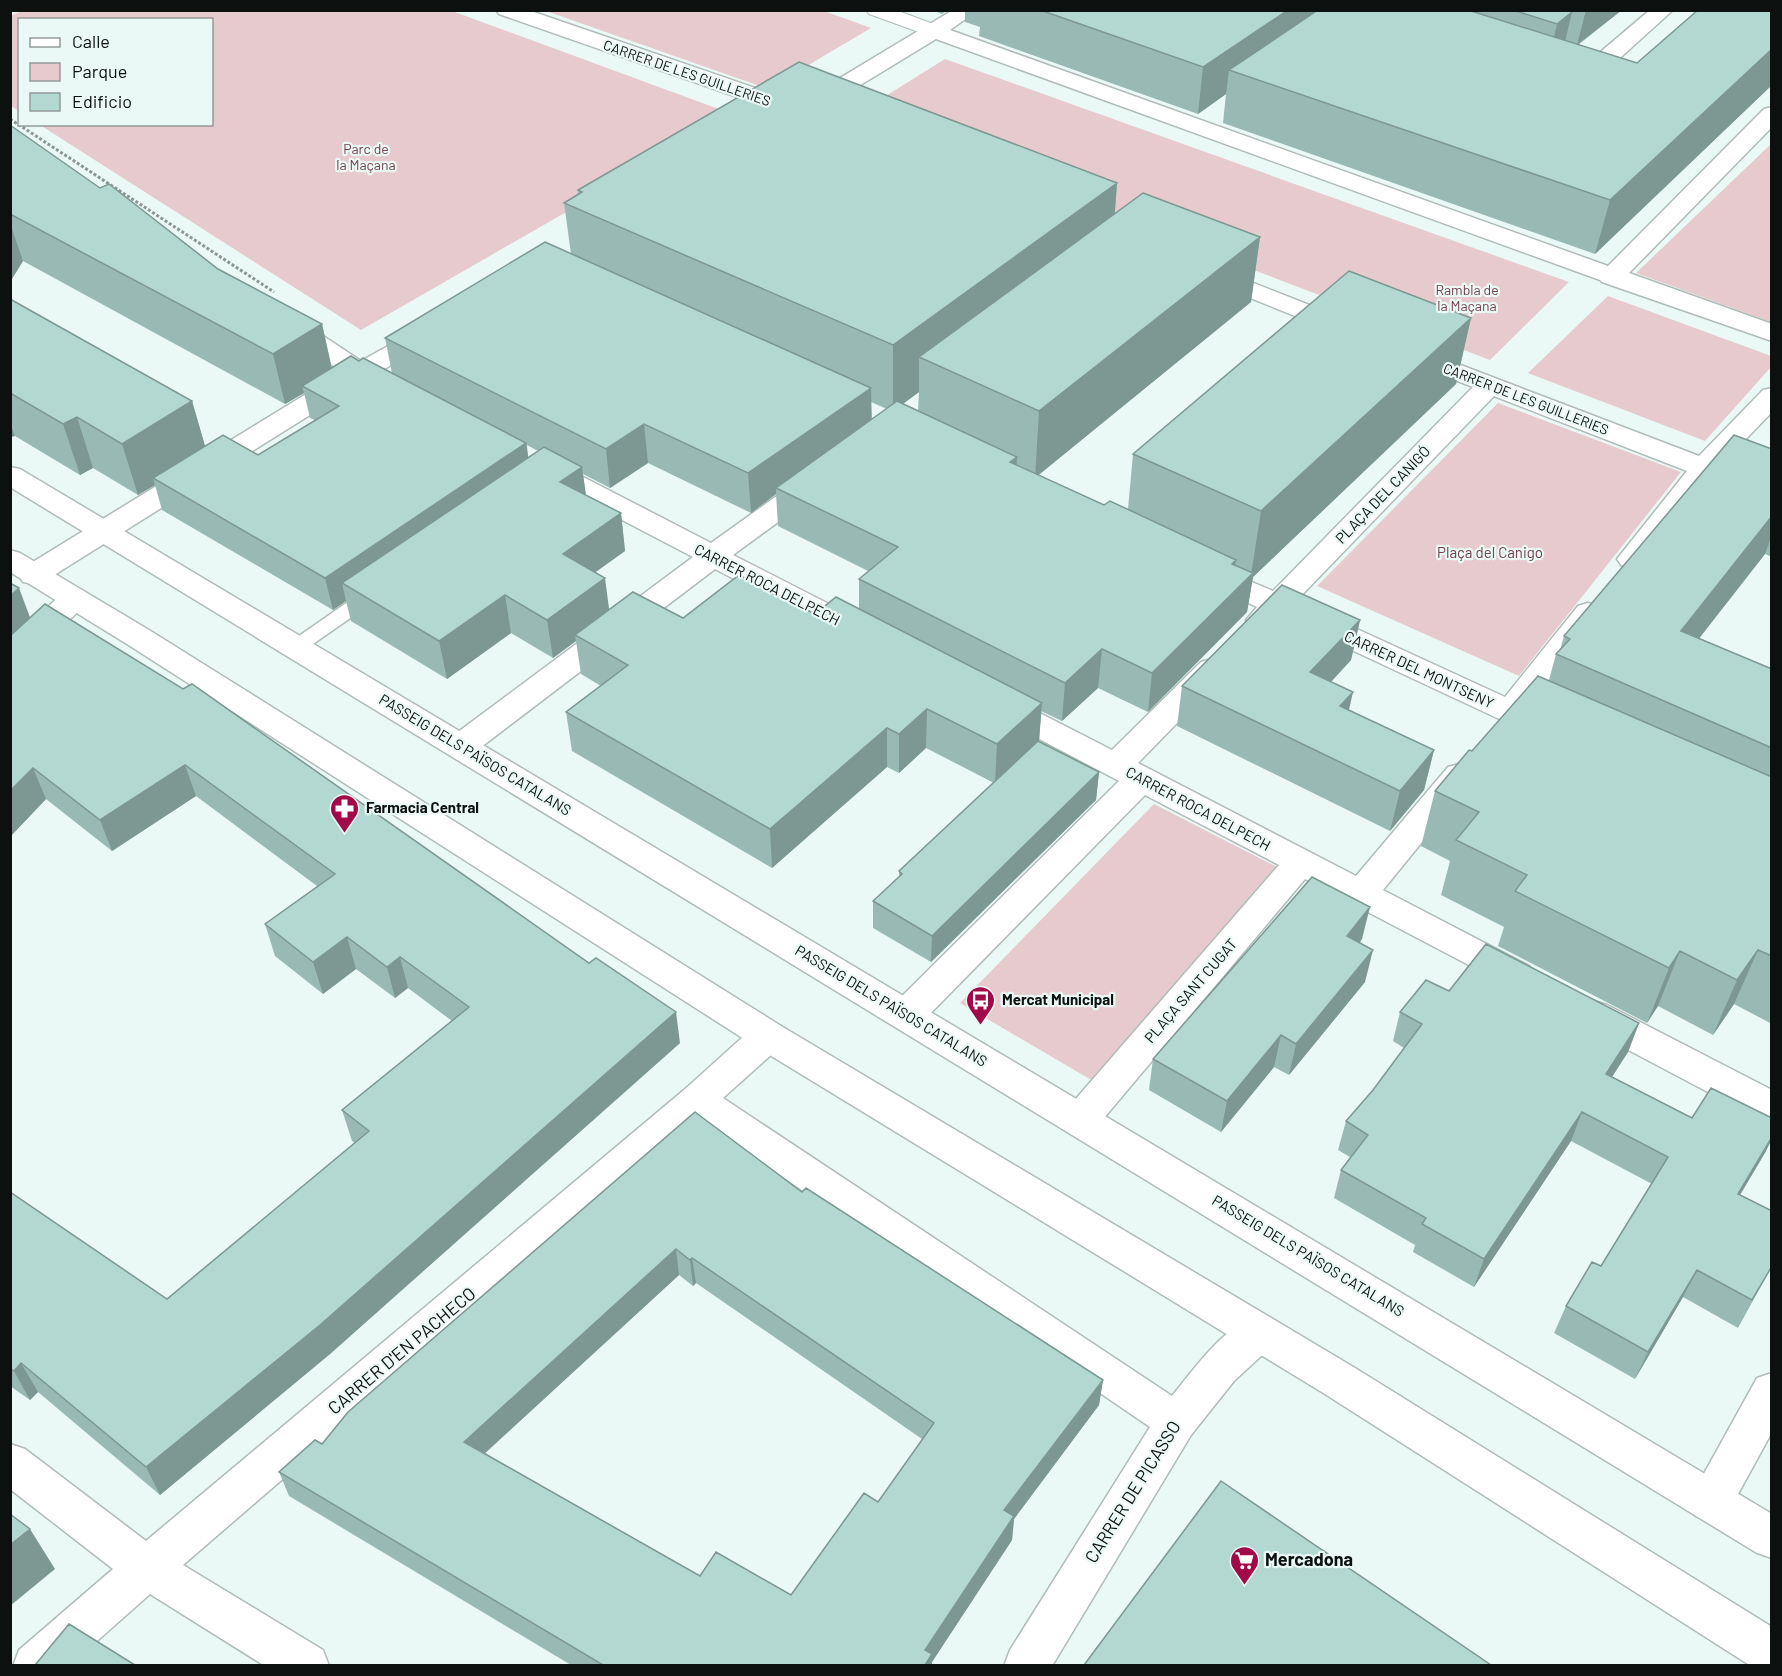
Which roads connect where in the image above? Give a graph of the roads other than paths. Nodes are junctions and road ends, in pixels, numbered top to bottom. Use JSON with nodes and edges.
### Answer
{"nodes":[{"id":1,"x":506,"y":10,"type":"edge"},
{"id":2,"x":876,"y":10,"type":"edge"},
{"id":3,"x":968,"y":10,"type":"edge"},
{"id":4,"x":1663,"y":10,"type":"edge"},
{"id":5,"x":934,"y":31,"type":"junction"},
{"id":6,"x":1546,"y":45,"type":"edge"},
{"id":7,"x":800,"y":111,"type":"junction"},
{"id":8,"x":1218,"y":114,"type":"dead end"},
{"id":9,"x":1772,"y":114,"type":"edge"},
{"id":10,"x":828,"y":122,"type":"edge"},
{"id":11,"x":772,"y":128,"type":"edge"},
{"id":12,"x":1198,"y":128,"type":"junction"},
{"id":13,"x":1189,"y":264,"type":"edge"},
{"id":14,"x":1611,"y":277,"type":"junction"},
{"id":15,"x":274,"y":314,"type":"edge"},
{"id":16,"x":444,"y":324,"type":"edge"},
{"id":17,"x":1772,"y":333,"type":"edge"},
{"id":18,"x":1365,"y":335,"type":"edge"},
{"id":19,"x":1398,"y":348,"type":"edge"},
{"id":20,"x":360,"y":372,"type":"junction"},
{"id":21,"x":1490,"y":386,"type":"junction"},
{"id":22,"x":406,"y":396,"type":"edge"},
{"id":23,"x":1772,"y":396,"type":"edge"},
{"id":24,"x":520,"y":455,"type":"edge"},
{"id":25,"x":838,"y":466,"type":"edge"},
{"id":26,"x":1704,"y":468,"type":"junction"},
{"id":27,"x":10,"y":475,"type":"edge"},
{"id":28,"x":1772,"y":494,"type":"edge"},
{"id":29,"x":105,"y":531,"type":"junction"},
{"id":30,"x":712,"y":558,"type":"junction"},
{"id":31,"x":1191,"y":565,"type":"edge"},
{"id":32,"x":22,"y":567,"type":"edge"},
{"id":33,"x":387,"y":584,"type":"edge"},
{"id":34,"x":74,"y":599,"type":"junction"},
{"id":35,"x":1276,"y":605,"type":"junction"},
{"id":36,"x":296,"y":647,"type":"junction"},
{"id":37,"x":887,"y":647,"type":"edge"},
{"id":38,"x":10,"y":659,"type":"edge"},
{"id":39,"x":971,"y":690,"type":"edge"},
{"id":40,"x":1510,"y":711,"type":"junction"},
{"id":41,"x":1576,"y":741,"type":"edge"},
{"id":42,"x":461,"y":746,"type":"junction"},
{"id":43,"x":1128,"y":772,"type":"junction"},
{"id":44,"x":1301,"y":862,"type":"junction"},
{"id":45,"x":1360,"y":893,"type":"junction"},
{"id":46,"x":906,"y":1015,"type":"junction"},
{"id":47,"x":768,"y":1036,"type":"junction"},
{"id":48,"x":697,"y":1100,"type":"junction"},
{"id":49,"x":1772,"y":1107,"type":"edge"},
{"id":50,"x":1080,"y":1120,"type":"junction"},
{"id":51,"x":1258,"y":1333,"type":"junction"},
{"id":52,"x":1772,"y":1391,"type":"edge"},
{"id":53,"x":1176,"y":1422,"type":"junction"},
{"id":54,"x":10,"y":1463,"type":"edge"},
{"id":55,"x":1711,"y":1502,"type":"junction"},
{"id":56,"x":1772,"y":1538,"type":"edge"},
{"id":57,"x":147,"y":1568,"type":"junction"},
{"id":58,"x":1772,"y":1653,"type":"edge"},
{"id":59,"x":35,"y":1665,"type":"edge"},
{"id":60,"x":307,"y":1665,"type":"edge"},
{"id":61,"x":1026,"y":1665,"type":"edge"}],
"edges":[{"from":1,"to":7,"type":"street","name":"CARRER DE LES GUILLERIES"},
{"from":2,"to":5,"type":"street"},
{"from":3,"to":5,"type":"street"},
{"from":4,"to":6,"type":"street"},
{"from":5,"to":7,"type":"street"},
{"from":5,"to":12,"type":"street"},
{"from":7,"to":10,"type":"street","name":"CARRER DE LES GUILLERIES"},
{"from":7,"to":11,"type":"street"},
{"from":8,"to":12,"type":"street"},
{"from":9,"to":14,"type":"street"},
{"from":12,"to":14,"type":"street"},
{"from":13,"to":18,"type":"street"},
{"from":14,"to":17,"type":"street"},
{"from":15,"to":20,"type":"street"},
{"from":16,"to":20,"type":"street"},
{"from":19,"to":21,"type":"street","name":"CARRER DE LES GUILLERIES"},
{"from":20,"to":22,"type":"street"},
{"from":20,"to":29,"type":"street"},
{"from":21,"to":26,"type":"street","name":"CARRER DE LES GUILLERIES"},
{"from":21,"to":35,"type":"street","name":"PLAÇA DEL CANIGÓ"},
{"from":23,"to":26,"type":"street"},
{"from":24,"to":30,"type":"street","name":"CARRER ROCA DELPECH"},
{"from":25,"to":30,"type":"street"},
{"from":26,"to":28,"type":"street","name":"CARRER DE LES GUILLERIES"},
{"from":26,"to":40,"type":"street"},
{"from":27,"to":29,"type":"street","name":"PASSEIG DELS PAÏSOS CATALANS"},
{"from":29,"to":32,"type":"street"},
{"from":29,"to":36,"type":"street","name":"PASSEIG DELS PAÏSOS CATALANS"},
{"from":30,"to":37,"type":"street","name":"CARRER ROCA DELPECH"},
{"from":30,"to":42,"type":"street"},
{"from":31,"to":35,"type":"street","name":"CARRER DEL MONTSENY"},
{"from":32,"to":34,"type":"street"},
{"from":33,"to":36,"type":"lane"},
{"from":34,"to":38,"type":"street"},
{"from":34,"to":47,"type":"street"},
{"from":35,"to":40,"type":"street","name":"CARRER DEL MONTSENY"},
{"from":35,"to":43,"type":"street","name":"PLAÇA DEL CANIGÓ"},
{"from":36,"to":42,"type":"street","name":"PASSEIG DELS PAÏSOS CATALANS"},
{"from":39,"to":43,"type":"street","name":"CARRER ROCA DELPECH"},
{"from":40,"to":41,"type":"street","name":"CARRER DEL MONTSENY"},
{"from":40,"to":45,"type":"street"},
{"from":42,"to":46,"type":"street","name":"PASSEIG DELS PAÏSOS CATALANS"},
{"from":43,"to":44,"type":"street","name":"CARRER ROCA DELPECH"},
{"from":43,"to":46,"type":"street"},
{"from":44,"to":45,"type":"street","name":"CARRER ROCA DELPECH"},
{"from":44,"to":50,"type":"street","name":"PLAÇA SANT CUGAT"},
{"from":45,"to":49,"type":"street","name":"CARRER ROCA DELPECH"},
{"from":46,"to":50,"type":"street","name":"PASSEIG DELS PAÏSOS CATALANS"},
{"from":47,"to":48,"type":"street","name":"CARRER D'EN PACHECO"},
{"from":47,"to":51,"type":"street"},
{"from":48,"to":53,"type":"street"},
{"from":48,"to":57,"type":"street","name":"CARRER D'EN PACHECO"},
{"from":50,"to":55,"type":"street","name":"PASSEIG DELS PAÏSOS CATALANS"},
{"from":51,"to":53,"type":"street","name":"CARRER DE PICASSO"},
{"from":51,"to":58,"type":"street"},
{"from":52,"to":55,"type":"street"},
{"from":53,"to":61,"type":"street","name":"CARRER DE PICASSO"},
{"from":54,"to":57,"type":"street"},
{"from":55,"to":56,"type":"street","name":"PASSEIG DELS PAÏSOS CATALANS"},
{"from":57,"to":59,"type":"street","name":"CARRER D'EN PACHECO"},
{"from":57,"to":60,"type":"street"}]}
